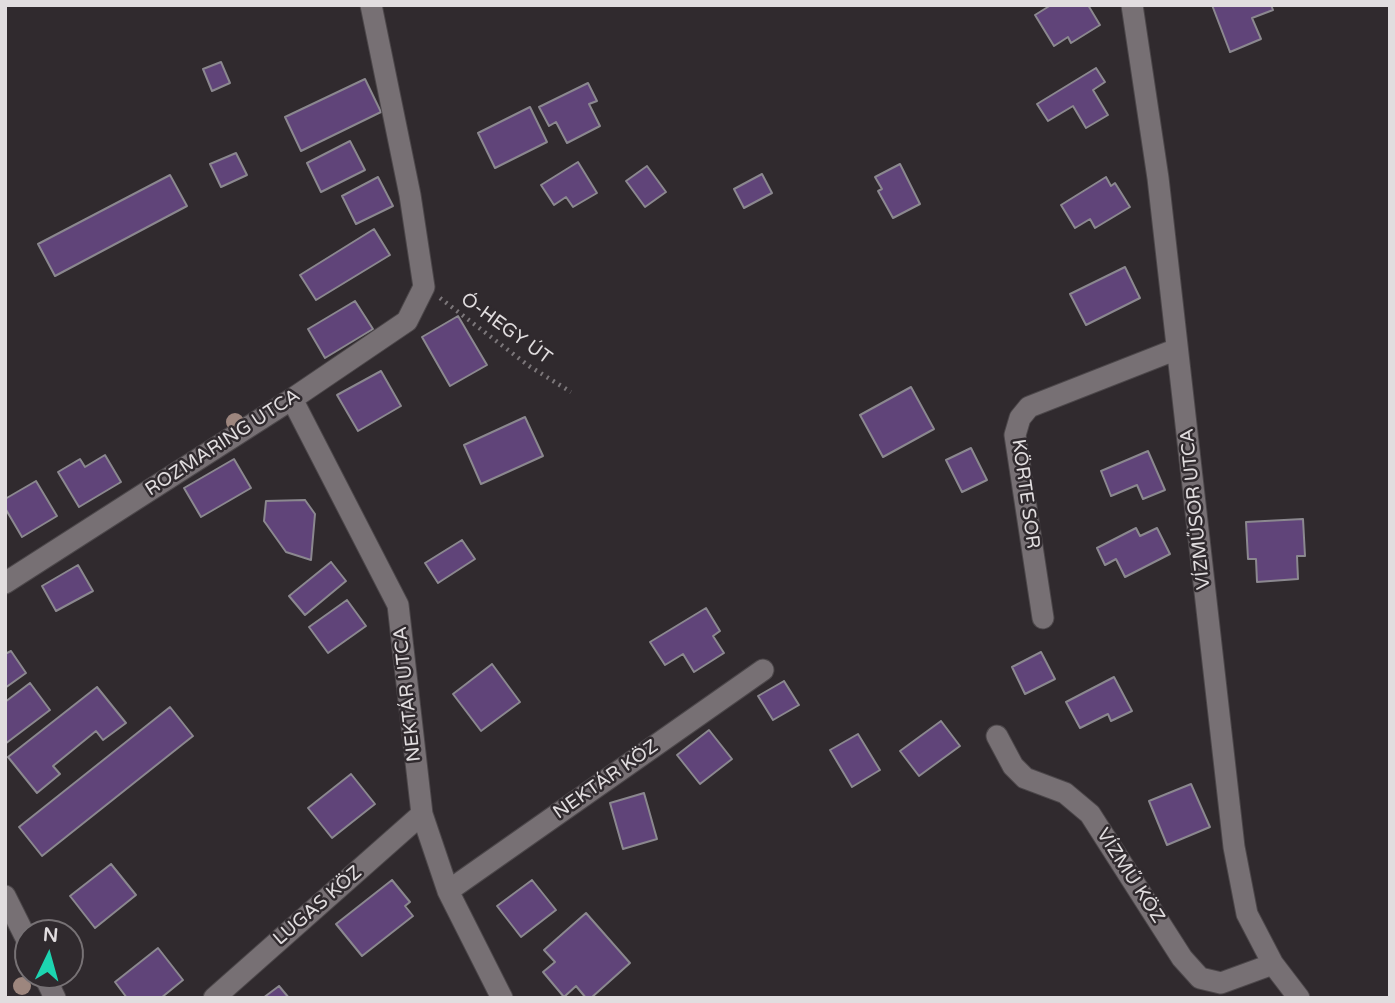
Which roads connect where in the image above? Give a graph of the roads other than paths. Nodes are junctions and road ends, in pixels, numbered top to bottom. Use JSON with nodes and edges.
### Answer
{"nodes":[{"id":1,"x":371,"y":5,"type":"edge"},
{"id":2,"x":1132,"y":5,"type":"edge"},
{"id":3,"x":1177,"y":349,"type":"junction"},
{"id":4,"x":292,"y":398,"type":"junction"},
{"id":5,"x":5,"y":583,"type":"edge"},
{"id":6,"x":1043,"y":618,"type":"dead end"},
{"id":7,"x":763,"y":670,"type":"dead end"},
{"id":8,"x":997,"y":736,"type":"dead end"},
{"id":9,"x":422,"y":814,"type":"junction"},
{"id":10,"x":448,"y":891,"type":"junction"},
{"id":11,"x":5,"y":896,"type":"edge"},
{"id":12,"x":16,"y":919,"type":"edge"},
{"id":13,"x":1273,"y":964,"type":"junction"},
{"id":14,"x":214,"y":998,"type":"edge"},
{"id":15,"x":502,"y":998,"type":"edge"},
{"id":16,"x":1300,"y":998,"type":"edge"}],
"edges":[{"from":1,"to":4,"type":"street","name":"ROZMARING UTCA"},
{"from":2,"to":3,"type":"street","name":"VÍZMŰSOR UTCA"},
{"from":3,"to":6,"type":"street","name":"KÖRTE SOR"},
{"from":3,"to":13,"type":"street","name":"VÍZMŰSOR UTCA"},
{"from":4,"to":5,"type":"street","name":"ROZMARING UTCA"},
{"from":4,"to":9,"type":"street","name":"NEKTÁR UTCA"},
{"from":7,"to":10,"type":"street","name":"NEKTÁR KÖZ"},
{"from":8,"to":13,"type":"street","name":"VÍZMŰ KÖZ"},
{"from":9,"to":10,"type":"street","name":"NEKTÁR UTCA"},
{"from":9,"to":14,"type":"street","name":"LUGAS KÖZ"},
{"from":10,"to":15,"type":"street","name":"NEKTÁR UTCA"},
{"from":11,"to":12,"type":"street"},
{"from":13,"to":16,"type":"street","name":"VÍZMŰSOR UTCA"}]}
